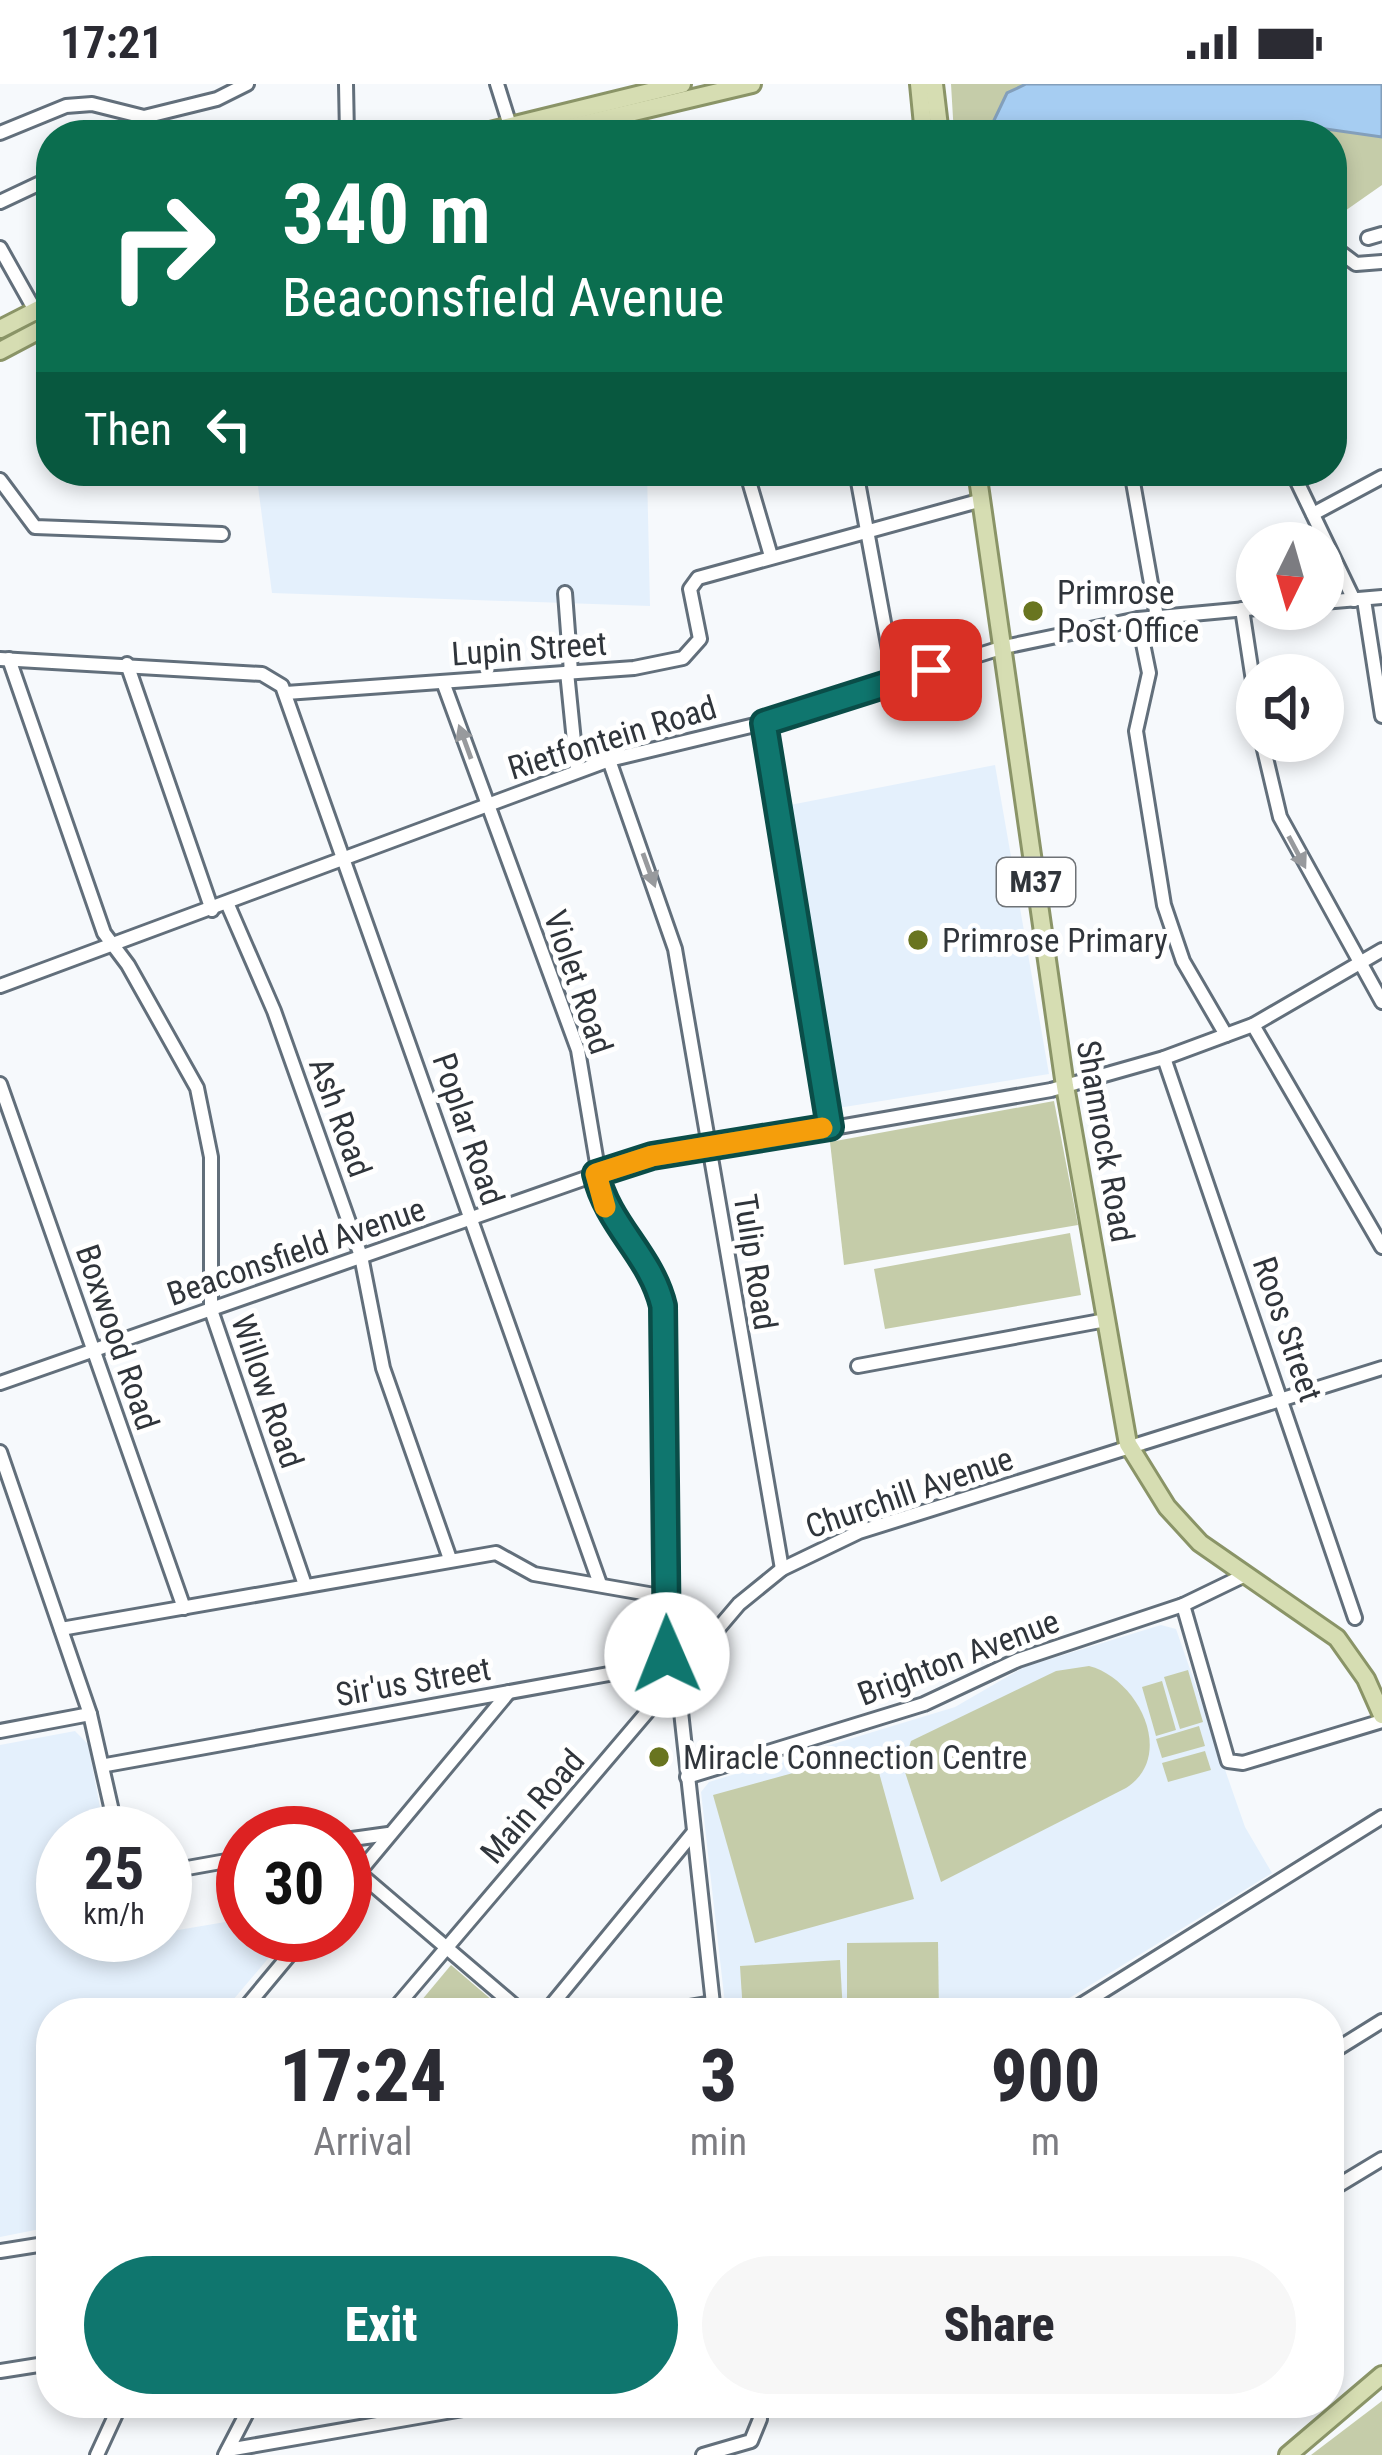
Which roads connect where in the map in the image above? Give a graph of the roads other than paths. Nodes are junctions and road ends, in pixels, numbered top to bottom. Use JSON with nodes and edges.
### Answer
{"nodes":[{"id":1,"x":248,"y":84,"type":"edge"},
{"id":2,"x":346,"y":84,"type":"edge"},
{"id":3,"x":497,"y":84,"type":"edge"},
{"id":4,"x":682,"y":84,"type":"edge"},
{"id":5,"x":752,"y":84,"type":"edge"},
{"id":6,"x":927,"y":87,"type":"edge"},
{"id":7,"x":347,"y":120,"type":"edge"},
{"id":8,"x":508,"y":120,"type":"edge"},
{"id":9,"x":548,"y":120,"type":"edge"},
{"id":10,"x":600,"y":120,"type":"edge"},
{"id":11,"x":928,"y":120,"type":"edge"},
{"id":12,"x":0,"y":133,"type":"edge"},
{"id":13,"x":36,"y":185,"type":"edge"},
{"id":14,"x":0,"y":202,"type":"edge"},
{"id":15,"x":0,"y":248,"type":"edge"},
{"id":16,"x":1347,"y":258,"type":"edge"},
{"id":17,"x":1382,"y":262,"type":"edge"},
{"id":18,"x":36,"y":303,"type":"edge"},
{"id":19,"x":36,"y":319,"type":"edge"},
{"id":20,"x":36,"y":324,"type":"edge"},
{"id":21,"x":0,"y":329,"type":"edge"},
{"id":22,"x":0,"y":351,"type":"edge"},
{"id":23,"x":1382,"y":478,"type":"edge"},
{"id":24,"x":0,"y":480,"type":"edge"},
{"id":25,"x":750,"y":486,"type":"edge"},
{"id":26,"x":858,"y":486,"type":"edge"},
{"id":27,"x":980,"y":486,"type":"edge"},
{"id":28,"x":1134,"y":486,"type":"edge"},
{"id":29,"x":1299,"y":486,"type":"edge"},
{"id":30,"x":982,"y":500,"type":"junction"},
{"id":31,"x":1313,"y":514,"type":"junction"},
{"id":32,"x":866,"y":532,"type":"junction"},
{"id":33,"x":222,"y":534,"type":"dead end"},
{"id":34,"x":771,"y":556,"type":"junction"},
{"id":35,"x":565,"y":593,"type":"dead end"},
{"id":36,"x":1382,"y":597,"type":"edge"},
{"id":37,"x":1359,"y":600,"type":"junction"},
{"id":38,"x":1344,"y":601,"type":"edge"},
{"id":39,"x":1236,"y":609,"type":"edge"},
{"id":40,"x":1157,"y":616,"type":"junction"},
{"id":41,"x":1138,"y":619,"type":"junction"},
{"id":42,"x":1004,"y":647,"type":"junction"},
{"id":43,"x":5,"y":659,"type":"edge"},
{"id":44,"x":127,"y":664,"type":"junction"},
{"id":45,"x":569,"y":672,"type":"junction"},
{"id":46,"x":443,"y":682,"type":"junction"},
{"id":47,"x":895,"y":682,"type":"junction"},
{"id":48,"x":286,"y":693,"type":"junction"},
{"id":49,"x":1382,"y":716,"type":"edge"},
{"id":50,"x":764,"y":723,"type":"junction"},
{"id":51,"x":610,"y":760,"type":"junction"},
{"id":52,"x":1267,"y":762,"type":"edge"},
{"id":53,"x":577,"y":771,"type":"junction"},
{"id":54,"x":488,"y":803,"type":"junction"},
{"id":55,"x":345,"y":857,"type":"junction"},
{"id":56,"x":228,"y":905,"type":"junction"},
{"id":57,"x":212,"y":910,"type":"junction"},
{"id":58,"x":114,"y":946,"type":"junction"},
{"id":59,"x":1382,"y":954,"type":"edge"},
{"id":60,"x":1361,"y":966,"type":"junction"},
{"id":61,"x":1,"y":981,"type":"edge"},
{"id":62,"x":1382,"y":1002,"type":"edge"},
{"id":63,"x":1253,"y":1025,"type":"junction"},
{"id":64,"x":1226,"y":1035,"type":"junction"},
{"id":65,"x":1165,"y":1058,"type":"junction"},
{"id":66,"x":0,"y":1084,"type":"edge"},
{"id":67,"x":1065,"y":1087,"type":"junction"},
{"id":68,"x":830,"y":1127,"type":"junction"},
{"id":69,"x":710,"y":1146,"type":"junction"},
{"id":70,"x":596,"y":1174,"type":"junction"},
{"id":71,"x":472,"y":1218,"type":"junction"},
{"id":72,"x":1382,"y":1247,"type":"edge"},
{"id":73,"x":361,"y":1256,"type":"junction"},
{"id":74,"x":212,"y":1310,"type":"junction"},
{"id":75,"x":1106,"y":1320,"type":"junction"},
{"id":76,"x":95,"y":1350,"type":"junction"},
{"id":77,"x":858,"y":1366,"type":"dead end"},
{"id":78,"x":1382,"y":1368,"type":"edge"},
{"id":79,"x":0,"y":1383,"type":"edge"},
{"id":80,"x":1283,"y":1396,"type":"junction"},
{"id":81,"x":1128,"y":1444,"type":"junction"},
{"id":82,"x":0,"y":1452,"type":"edge"},
{"id":83,"x":450,"y":1559,"type":"junction"},
{"id":84,"x":782,"y":1569,"type":"junction"},
{"id":85,"x":1243,"y":1576,"type":"junction"},
{"id":86,"x":600,"y":1584,"type":"junction"},
{"id":87,"x":305,"y":1585,"type":"junction"},
{"id":88,"x":666,"y":1597,"type":"junction"},
{"id":89,"x":1183,"y":1606,"type":"junction"},
{"id":90,"x":184,"y":1608,"type":"junction"},
{"id":91,"x":1354,"y":1618,"type":"dead end"},
{"id":92,"x":61,"y":1629,"type":"junction"},
{"id":93,"x":712,"y":1633,"type":"junction"},
{"id":94,"x":676,"y":1675,"type":"junction"},
{"id":95,"x":510,"y":1691,"type":"junction"},
{"id":96,"x":90,"y":1714,"type":"junction"},
{"id":97,"x":1382,"y":1718,"type":"edge"},
{"id":98,"x":0,"y":1731,"type":"edge"},
{"id":99,"x":106,"y":1765,"type":"junction"},
{"id":100,"x":687,"y":1777,"type":"junction"},
{"id":101,"x":113,"y":1806,"type":"edge"},
{"id":102,"x":1382,"y":1817,"type":"edge"},
{"id":103,"x":693,"y":1833,"type":"junction"},
{"id":104,"x":390,"y":1834,"type":"junction"},
{"id":105,"x":372,"y":1836,"type":"edge"},
{"id":106,"x":372,"y":1856,"type":"edge"},
{"id":107,"x":372,"y":1884,"type":"edge"},
{"id":108,"x":447,"y":1946,"type":"junction"},
{"id":109,"x":284,"y":1962,"type":"edge"},
{"id":110,"x":254,"y":1998,"type":"edge"},
{"id":111,"x":404,"y":1998,"type":"edge"},
{"id":112,"x":506,"y":1998,"type":"edge"},
{"id":113,"x":557,"y":1998,"type":"edge"},
{"id":114,"x":712,"y":1998,"type":"edge"},
{"id":115,"x":1092,"y":1998,"type":"edge"},
{"id":116,"x":1382,"y":2021,"type":"edge"},
{"id":117,"x":1344,"y":2045,"type":"edge"},
{"id":118,"x":1382,"y":2159,"type":"edge"},
{"id":119,"x":1344,"y":2182,"type":"edge"},
{"id":120,"x":36,"y":2245,"type":"edge"},
{"id":121,"x":0,"y":2251,"type":"edge"},
{"id":122,"x":36,"y":2365,"type":"edge"},
{"id":123,"x":0,"y":2369,"type":"edge"},
{"id":124,"x":1382,"y":2375,"type":"edge"},
{"id":125,"x":1344,"y":2407,"type":"edge"},
{"id":126,"x":114,"y":2418,"type":"edge"},
{"id":127,"x":244,"y":2418,"type":"edge"},
{"id":128,"x":415,"y":2418,"type":"edge"},
{"id":129,"x":760,"y":2418,"type":"edge"},
{"id":130,"x":1331,"y":2418,"type":"edge"},
{"id":131,"x":226,"y":2452,"type":"edge"},
{"id":132,"x":97,"y":2455,"type":"edge"},
{"id":133,"x":703,"y":2455,"type":"edge"},
{"id":134,"x":1288,"y":2455,"type":"edge"}],
"edges":[{"from":1,"to":12,"type":"street"},
{"from":2,"to":7,"type":"street"},
{"from":3,"to":8,"type":"street"},
{"from":4,"to":9,"type":"main road"},
{"from":5,"to":10,"type":"main road"},
{"from":6,"to":11,"type":"main road"},
{"from":13,"to":14,"type":"street"},
{"from":15,"to":18,"type":"street"},
{"from":16,"to":17,"type":"street"},
{"from":19,"to":21,"type":"main road"},
{"from":20,"to":22,"type":"main road"},
{"from":23,"to":31,"type":"street"},
{"from":24,"to":33,"type":"street"},
{"from":25,"to":34,"type":"street"},
{"from":26,"to":32,"type":"street"},
{"from":27,"to":30,"type":"main road","name":"Shamrock Road","number":"M37"},
{"from":28,"to":40,"type":"street"},
{"from":29,"to":31,"type":"street"},
{"from":30,"to":32,"type":"street","name":"Lupin Street"},
{"from":30,"to":42,"type":"main road","name":"Shamrock Road","number":"M37"},
{"from":31,"to":37,"type":"street"},
{"from":32,"to":34,"type":"street","name":"Lupin Street"},
{"from":32,"to":47,"type":"street"},
{"from":34,"to":45,"type":"street","name":"Lupin Street"},
{"from":35,"to":45,"type":"street"},
{"from":36,"to":37,"type":"street"},
{"from":37,"to":38,"type":"street"},
{"from":37,"to":49,"type":"street"},
{"from":39,"to":40,"type":"street","name":"Rietfontein Road"},
{"from":40,"to":41,"type":"street","name":"Rietfontein Road"},
{"from":41,"to":42,"type":"street","name":"Rietfontein Road"},
{"from":41,"to":64,"type":"street"},
{"from":42,"to":47,"type":"street","name":"Rietfontein Road"},
{"from":42,"to":67,"type":"main road","name":"Shamrock Road","number":"M37"},
{"from":43,"to":44,"type":"street","name":"Lupin Street"},
{"from":43,"to":58,"type":"street","name":"Willow Road"},
{"from":44,"to":48,"type":"street","name":"Lupin Street"},
{"from":44,"to":57,"type":"street"},
{"from":45,"to":46,"type":"street","name":"Lupin Street"},
{"from":45,"to":53,"type":"street"},
{"from":46,"to":48,"type":"street","name":"Lupin Street"},
{"from":54,"to":46,"type":"street","name":"Violet Road","one_way":true},
{"from":47,"to":50,"type":"street","name":"Rietfontein Road"},
{"from":48,"to":55,"type":"street","name":"Poplar Road"},
{"from":50,"to":51,"type":"street","name":"Rietfontein Road"},
{"from":50,"to":68,"type":"street"},
{"from":51,"to":53,"type":"street","name":"Rietfontein Road"},
{"from":51,"to":69,"type":"street","name":"Tulip Road","one_way":true},
{"from":52,"to":60,"type":"street","one_way":true},
{"from":53,"to":54,"type":"street","name":"Rietfontein Road"},
{"from":54,"to":55,"type":"street","name":"Rietfontein Road"},
{"from":54,"to":70,"type":"street","name":"Violet Road"},
{"from":55,"to":56,"type":"street","name":"Rietfontein Road"},
{"from":55,"to":71,"type":"street","name":"Poplar Road"},
{"from":56,"to":57,"type":"street","name":"Rietfontein Road"},
{"from":56,"to":73,"type":"street","name":"Ash Road"},
{"from":57,"to":58,"type":"street","name":"Rietfontein Road"},
{"from":58,"to":61,"type":"street","name":"Rietfontein Road"},
{"from":58,"to":74,"type":"street","name":"Willow Road"},
{"from":59,"to":60,"type":"street","name":"Beaconsfield Avenue"},
{"from":60,"to":62,"type":"street"},
{"from":60,"to":63,"type":"street","name":"Beaconsfield Avenue"},
{"from":63,"to":64,"type":"street","name":"Beaconsfield Avenue"},
{"from":63,"to":72,"type":"street"},
{"from":64,"to":65,"type":"street","name":"Beaconsfield Avenue"},
{"from":65,"to":67,"type":"street","name":"Beaconsfield Avenue"},
{"from":65,"to":80,"type":"street","name":"Roos Street"},
{"from":66,"to":76,"type":"street","name":"Boxwood Road"},
{"from":67,"to":68,"type":"street","name":"Beaconsfield Avenue"},
{"from":67,"to":75,"type":"main road","name":"Shamrock Road","number":"M37"},
{"from":68,"to":69,"type":"street","name":"Beaconsfield Avenue"},
{"from":69,"to":70,"type":"street","name":"Beaconsfield Avenue"},
{"from":69,"to":84,"type":"street","name":"Tulip Road"},
{"from":70,"to":71,"type":"street","name":"Beaconsfield Avenue"},
{"from":70,"to":88,"type":"street","name":"Violet Road"},
{"from":71,"to":73,"type":"street","name":"Beaconsfield Avenue"},
{"from":71,"to":86,"type":"street","name":"Poplar Road"},
{"from":73,"to":74,"type":"street","name":"Beaconsfield Avenue"},
{"from":73,"to":83,"type":"street","name":"Ash Road"},
{"from":74,"to":76,"type":"street","name":"Beaconsfield Avenue"},
{"from":74,"to":87,"type":"street","name":"Willow Road"},
{"from":75,"to":77,"type":"street"},
{"from":75,"to":81,"type":"main road","name":"Shamrock Road","number":"M37"},
{"from":76,"to":79,"type":"street","name":"Beaconsfield Avenue"},
{"from":76,"to":90,"type":"street","name":"Boxwood Road"},
{"from":78,"to":80,"type":"street","name":"Churchill Avenue"},
{"from":80,"to":81,"type":"street","name":"Churchill Avenue"},
{"from":80,"to":91,"type":"street","name":"Roos Street"},
{"from":81,"to":84,"type":"street","name":"Churchill Avenue"},
{"from":81,"to":85,"type":"main road","name":"Shamrock Road","number":"M37"},
{"from":82,"to":92,"type":"street"},
{"from":83,"to":86,"type":"street"},
{"from":83,"to":87,"type":"street"},
{"from":84,"to":93,"type":"street","name":"Churchill Avenue"},
{"from":85,"to":89,"type":"street","name":"Brighton Avenue"},
{"from":85,"to":97,"type":"main road","name":"Shamrock Road","number":"M37"},
{"from":86,"to":88,"type":"street"},
{"from":87,"to":90,"type":"street"},
{"from":88,"to":93,"type":"street"},
{"from":88,"to":95,"type":"street","name":"Sir'us Street"},
{"from":89,"to":97,"type":"street"},
{"from":89,"to":100,"type":"street","name":"Brighton Avenue"},
{"from":90,"to":92,"type":"street"},
{"from":92,"to":96,"type":"street"},
{"from":93,"to":94,"type":"street","name":"Main Road"},
{"from":94,"to":100,"type":"street"},
{"from":94,"to":108,"type":"street","name":"Main Road"},
{"from":95,"to":99,"type":"street","name":"Sir'us Street"},
{"from":95,"to":104,"type":"street"},
{"from":96,"to":98,"type":"street"},
{"from":96,"to":99,"type":"street"},
{"from":99,"to":101,"type":"street"},
{"from":100,"to":103,"type":"street"},
{"from":102,"to":115,"type":"street"},
{"from":103,"to":113,"type":"street"},
{"from":103,"to":114,"type":"street"},
{"from":104,"to":105,"type":"street"},
{"from":104,"to":106,"type":"street"},
{"from":107,"to":108,"type":"street"},
{"from":108,"to":111,"type":"street","name":"Main Road"},
{"from":108,"to":112,"type":"street"},
{"from":109,"to":110,"type":"street"},
{"from":116,"to":117,"type":"street"},
{"from":118,"to":119,"type":"street"},
{"from":120,"to":121,"type":"street"},
{"from":122,"to":123,"type":"street"},
{"from":124,"to":125,"type":"main road"},
{"from":126,"to":132,"type":"street"},
{"from":127,"to":131,"type":"street"},
{"from":128,"to":131,"type":"street"},
{"from":129,"to":133,"type":"street"},
{"from":130,"to":134,"type":"main road"}]}
